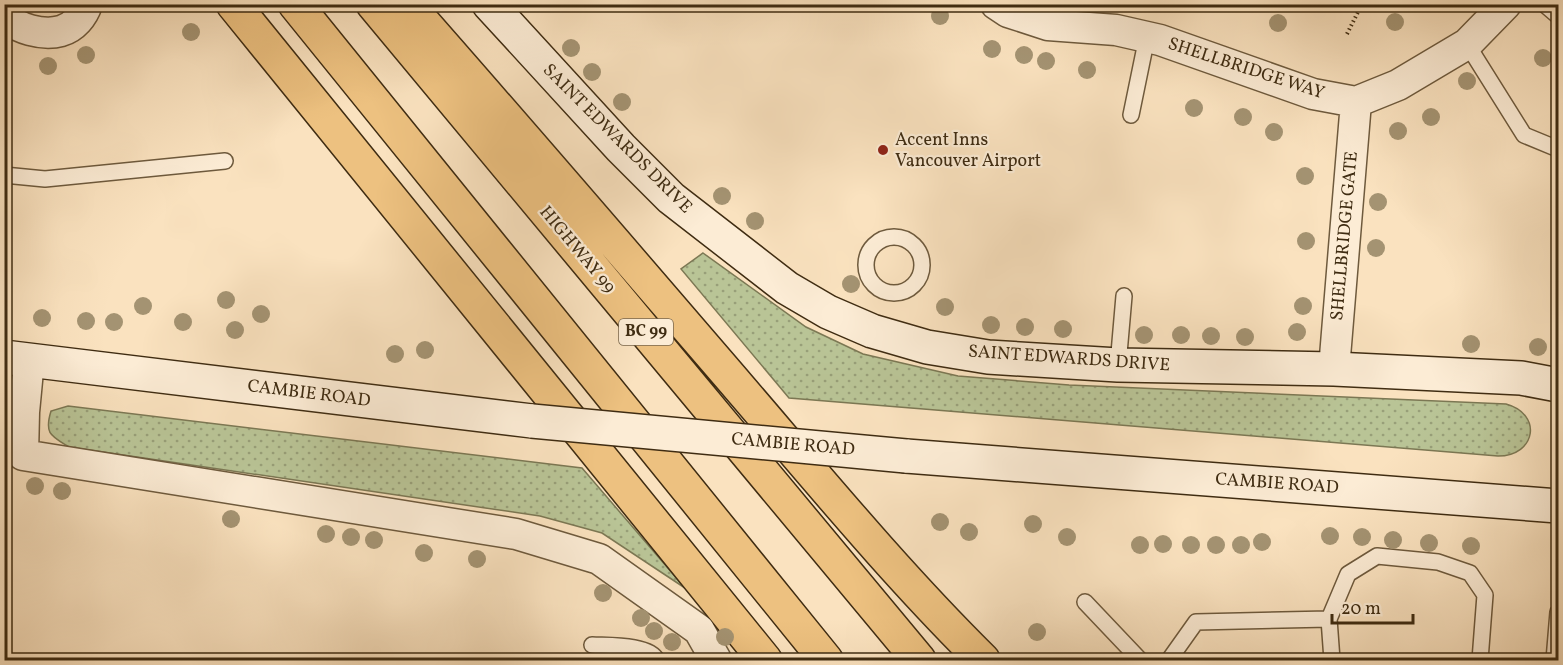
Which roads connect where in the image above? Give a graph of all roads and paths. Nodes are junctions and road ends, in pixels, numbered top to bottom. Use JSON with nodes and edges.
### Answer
{"nodes":[{"id":1,"x":87,"y":4,"type":"edge"},
{"id":2,"x":233,"y":4,"type":"edge"},
{"id":3,"x":295,"y":4,"type":"edge"},
{"id":4,"x":373,"y":4,"type":"edge"},
{"id":5,"x":407,"y":4,"type":"edge"},
{"id":6,"x":489,"y":4,"type":"edge"},
{"id":7,"x":996,"y":4,"type":"edge"},
{"id":8,"x":1362,"y":4,"type":"edge"},
{"id":9,"x":1506,"y":4,"type":"edge"},
{"id":10,"x":1544,"y":4,"type":"edge"},
{"id":11,"x":4,"y":15,"type":"edge"},
{"id":12,"x":1558,"y":16,"type":"edge"},
{"id":13,"x":1347,"y":34,"type":"dead end"},
{"id":14,"x":1147,"y":37,"type":"junction"},
{"id":15,"x":1467,"y":44,"type":"junction"},
{"id":16,"x":1356,"y":102,"type":"junction"},
{"id":17,"x":1131,"y":115,"type":"dead end"},
{"id":18,"x":1558,"y":150,"type":"edge"},
{"id":19,"x":225,"y":161,"type":"dead end"},
{"id":20,"x":4,"y":175,"type":"edge"},
{"id":21,"x":1124,"y":296,"type":"dead end"},
{"id":22,"x":17,"y":358,"type":"edge"},
{"id":23,"x":1118,"y":365,"type":"junction"},
{"id":24,"x":1334,"y":369,"type":"junction"},
{"id":25,"x":1558,"y":385,"type":"edge"},
{"id":26,"x":1558,"y":506,"type":"edge"},
{"id":27,"x":1085,"y":602,"type":"dead end"},
{"id":28,"x":1558,"y":612,"type":"edge"},
{"id":29,"x":1329,"y":619,"type":"junction"},
{"id":30,"x":945,"y":623,"type":"junction"},
{"id":31,"x":592,"y":645,"type":"dead end"},
{"id":32,"x":657,"y":660,"type":"edge"},
{"id":33,"x":716,"y":660,"type":"edge"},
{"id":34,"x":765,"y":660,"type":"edge"},
{"id":35,"x":826,"y":660,"type":"edge"},
{"id":36,"x":919,"y":660,"type":"edge"},
{"id":37,"x":973,"y":660,"type":"edge"},
{"id":38,"x":983,"y":660,"type":"edge"},
{"id":39,"x":1140,"y":660,"type":"edge"},
{"id":40,"x":1170,"y":660,"type":"edge"},
{"id":41,"x":1332,"y":660,"type":"edge"},
{"id":42,"x":1480,"y":660,"type":"edge"},
{"id":43,"x":1554,"y":660,"type":"edge"}],
"edges":[{"from":1,"to":11,"type":"street"},
{"from":2,"to":34,"type":"highway"},
{"from":3,"to":35,"type":"highway"},
{"from":4,"to":36,"type":"highway","name":"HIGHWAY 99","number":"BC 99"},
{"from":5,"to":30,"type":"highway"},
{"from":6,"to":23,"type":"main road","name":"SAINT EDWARDS DRIVE"},
{"from":7,"to":14,"type":"street","name":"SHELLBRIDGE WAY"},
{"from":8,"to":13,"type":"path"},
{"from":9,"to":15,"type":"street"},
{"from":10,"to":12,"type":"lane"},
{"from":14,"to":16,"type":"street","name":"SHELLBRIDGE WAY"},
{"from":14,"to":17,"type":"lane"},
{"from":15,"to":16,"type":"street"},
{"from":15,"to":18,"type":"lane"},
{"from":16,"to":24,"type":"street","name":"SHELLBRIDGE GATE"},
{"from":19,"to":20,"type":"lane"},
{"from":21,"to":23,"type":"lane"},
{"from":22,"to":26,"type":"main road","name":"CAMBIE ROAD","bridge":true},
{"from":22,"to":33,"type":"street","name":"CAMBIE ROAD"},
{"from":23,"to":24,"type":"main road","name":"SAINT EDWARDS DRIVE"},
{"from":24,"to":25,"type":"main road","name":"SAINT EDWARDS DRIVE"},
{"from":27,"to":39,"type":"lane"},
{"from":28,"to":43,"type":"lane"},
{"from":29,"to":40,"type":"lane"},
{"from":29,"to":41,"type":"lane"},
{"from":29,"to":42,"type":"lane"},
{"from":30,"to":37,"type":"lane"},
{"from":30,"to":38,"type":"highway"},
{"from":31,"to":32,"type":"lane"}]}
